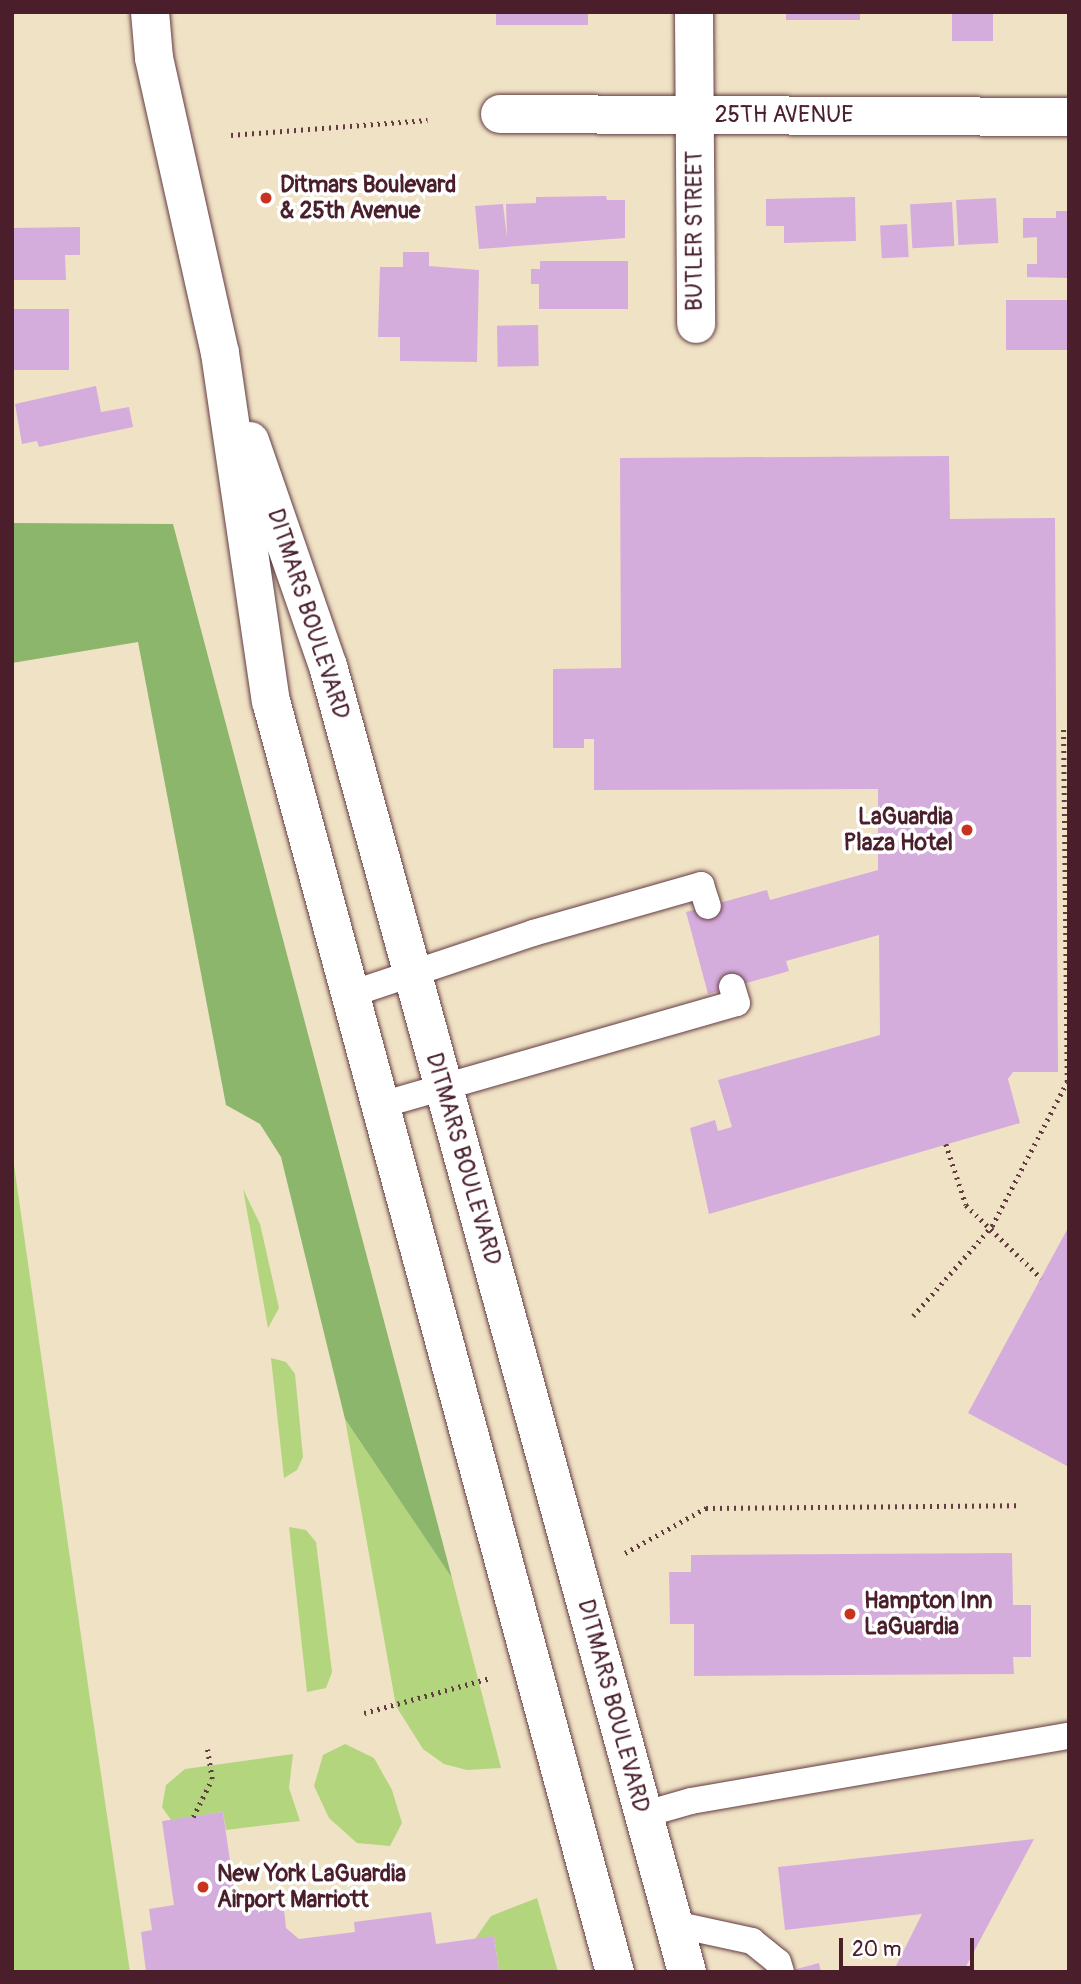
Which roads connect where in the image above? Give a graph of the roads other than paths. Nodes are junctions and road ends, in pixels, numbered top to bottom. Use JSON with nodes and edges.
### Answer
{"nodes":[{"id":1,"x":150,"y":12,"type":"edge"},
{"id":2,"x":694,"y":12,"type":"edge"},
{"id":3,"x":500,"y":114,"type":"dead end"},
{"id":4,"x":694,"y":114,"type":"junction"},
{"id":5,"x":1069,"y":117,"type":"edge"},
{"id":6,"x":696,"y":324,"type":"dead end"},
{"id":7,"x":220,"y":353,"type":"junction"},
{"id":8,"x":708,"y":906,"type":"dead end"},
{"id":9,"x":410,"y":974,"type":"junction"},
{"id":10,"x":732,"y":987,"type":"dead end"},
{"id":11,"x":348,"y":995,"type":"junction"},
{"id":12,"x":444,"y":1086,"type":"junction"},
{"id":13,"x":381,"y":1105,"type":"junction"},
{"id":14,"x":1069,"y":1736,"type":"edge"},
{"id":15,"x":642,"y":1815,"type":"junction"},
{"id":16,"x":674,"y":1923,"type":"junction"},
{"id":17,"x":615,"y":1972,"type":"edge"},
{"id":18,"x":687,"y":1972,"type":"edge"},
{"id":19,"x":781,"y":1972,"type":"edge"}],
"edges":[{"from":1,"to":7,"type":"street","name":"DITMARS BOULEVARD"},
{"from":2,"to":4,"type":"street","name":"BUTLER STREET"},
{"from":3,"to":4,"type":"street","name":"25TH AVENUE"},
{"from":4,"to":5,"type":"street","name":"25TH AVENUE"},
{"from":4,"to":6,"type":"street","name":"BUTLER STREET"},
{"from":7,"to":9,"type":"street","name":"DITMARS BOULEVARD"},
{"from":7,"to":11,"type":"street","name":"DITMARS BOULEVARD"},
{"from":8,"to":9,"type":"lane"},
{"from":9,"to":11,"type":"lane"},
{"from":9,"to":12,"type":"street","name":"DITMARS BOULEVARD"},
{"from":10,"to":12,"type":"lane"},
{"from":11,"to":13,"type":"street","name":"DITMARS BOULEVARD"},
{"from":12,"to":13,"type":"lane"},
{"from":12,"to":15,"type":"street","name":"DITMARS BOULEVARD"},
{"from":13,"to":17,"type":"street","name":"DITMARS BOULEVARD"},
{"from":14,"to":15,"type":"lane"},
{"from":15,"to":16,"type":"street","name":"DITMARS BOULEVARD"},
{"from":16,"to":18,"type":"street","name":"DITMARS BOULEVARD"},
{"from":16,"to":19,"type":"lane"}]}
